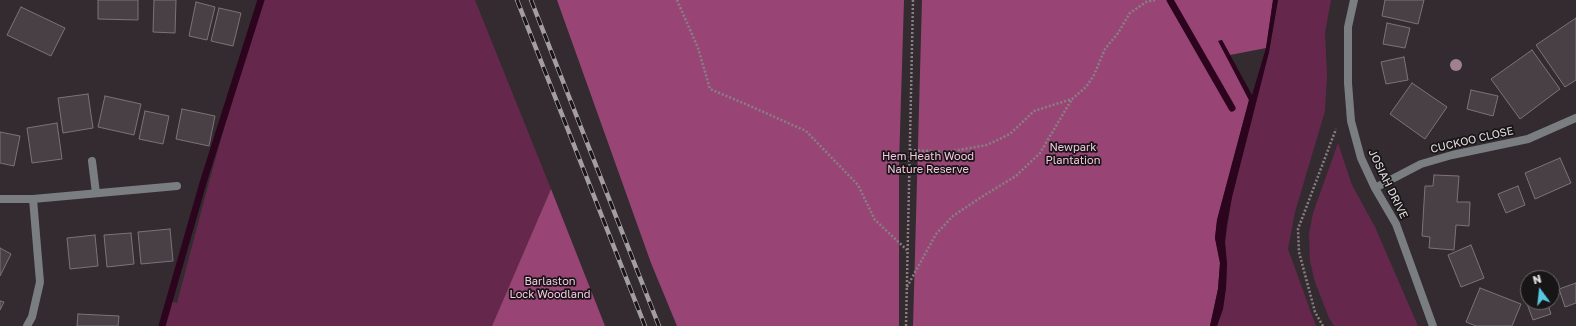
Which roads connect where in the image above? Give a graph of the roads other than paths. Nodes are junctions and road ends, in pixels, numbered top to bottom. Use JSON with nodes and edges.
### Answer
{"nodes":[{"id":1,"x":1354,"y":0,"type":"edge"},
{"id":2,"x":1576,"y":118,"type":"edge"},
{"id":3,"x":92,"y":161,"type":"dead end"},
{"id":4,"x":177,"y":186,"type":"dead end"},
{"id":5,"x":1375,"y":188,"type":"junction"},
{"id":6,"x":96,"y":193,"type":"junction"},
{"id":7,"x":33,"y":199,"type":"junction"},
{"id":8,"x":0,"y":200,"type":"edge"},
{"id":9,"x":27,"y":326,"type":"edge"},
{"id":10,"x":1433,"y":326,"type":"edge"}],
"edges":[{"from":1,"to":5,"type":"street","name":"JOSIAH DRIVE"},
{"from":2,"to":5,"type":"street","name":"CUCKOO CLOSE"},
{"from":3,"to":6,"type":"street"},
{"from":4,"to":6,"type":"street"},
{"from":5,"to":10,"type":"street","name":"JOSIAH DRIVE"},
{"from":6,"to":7,"type":"street"},
{"from":7,"to":8,"type":"street"},
{"from":7,"to":9,"type":"street"}]}
